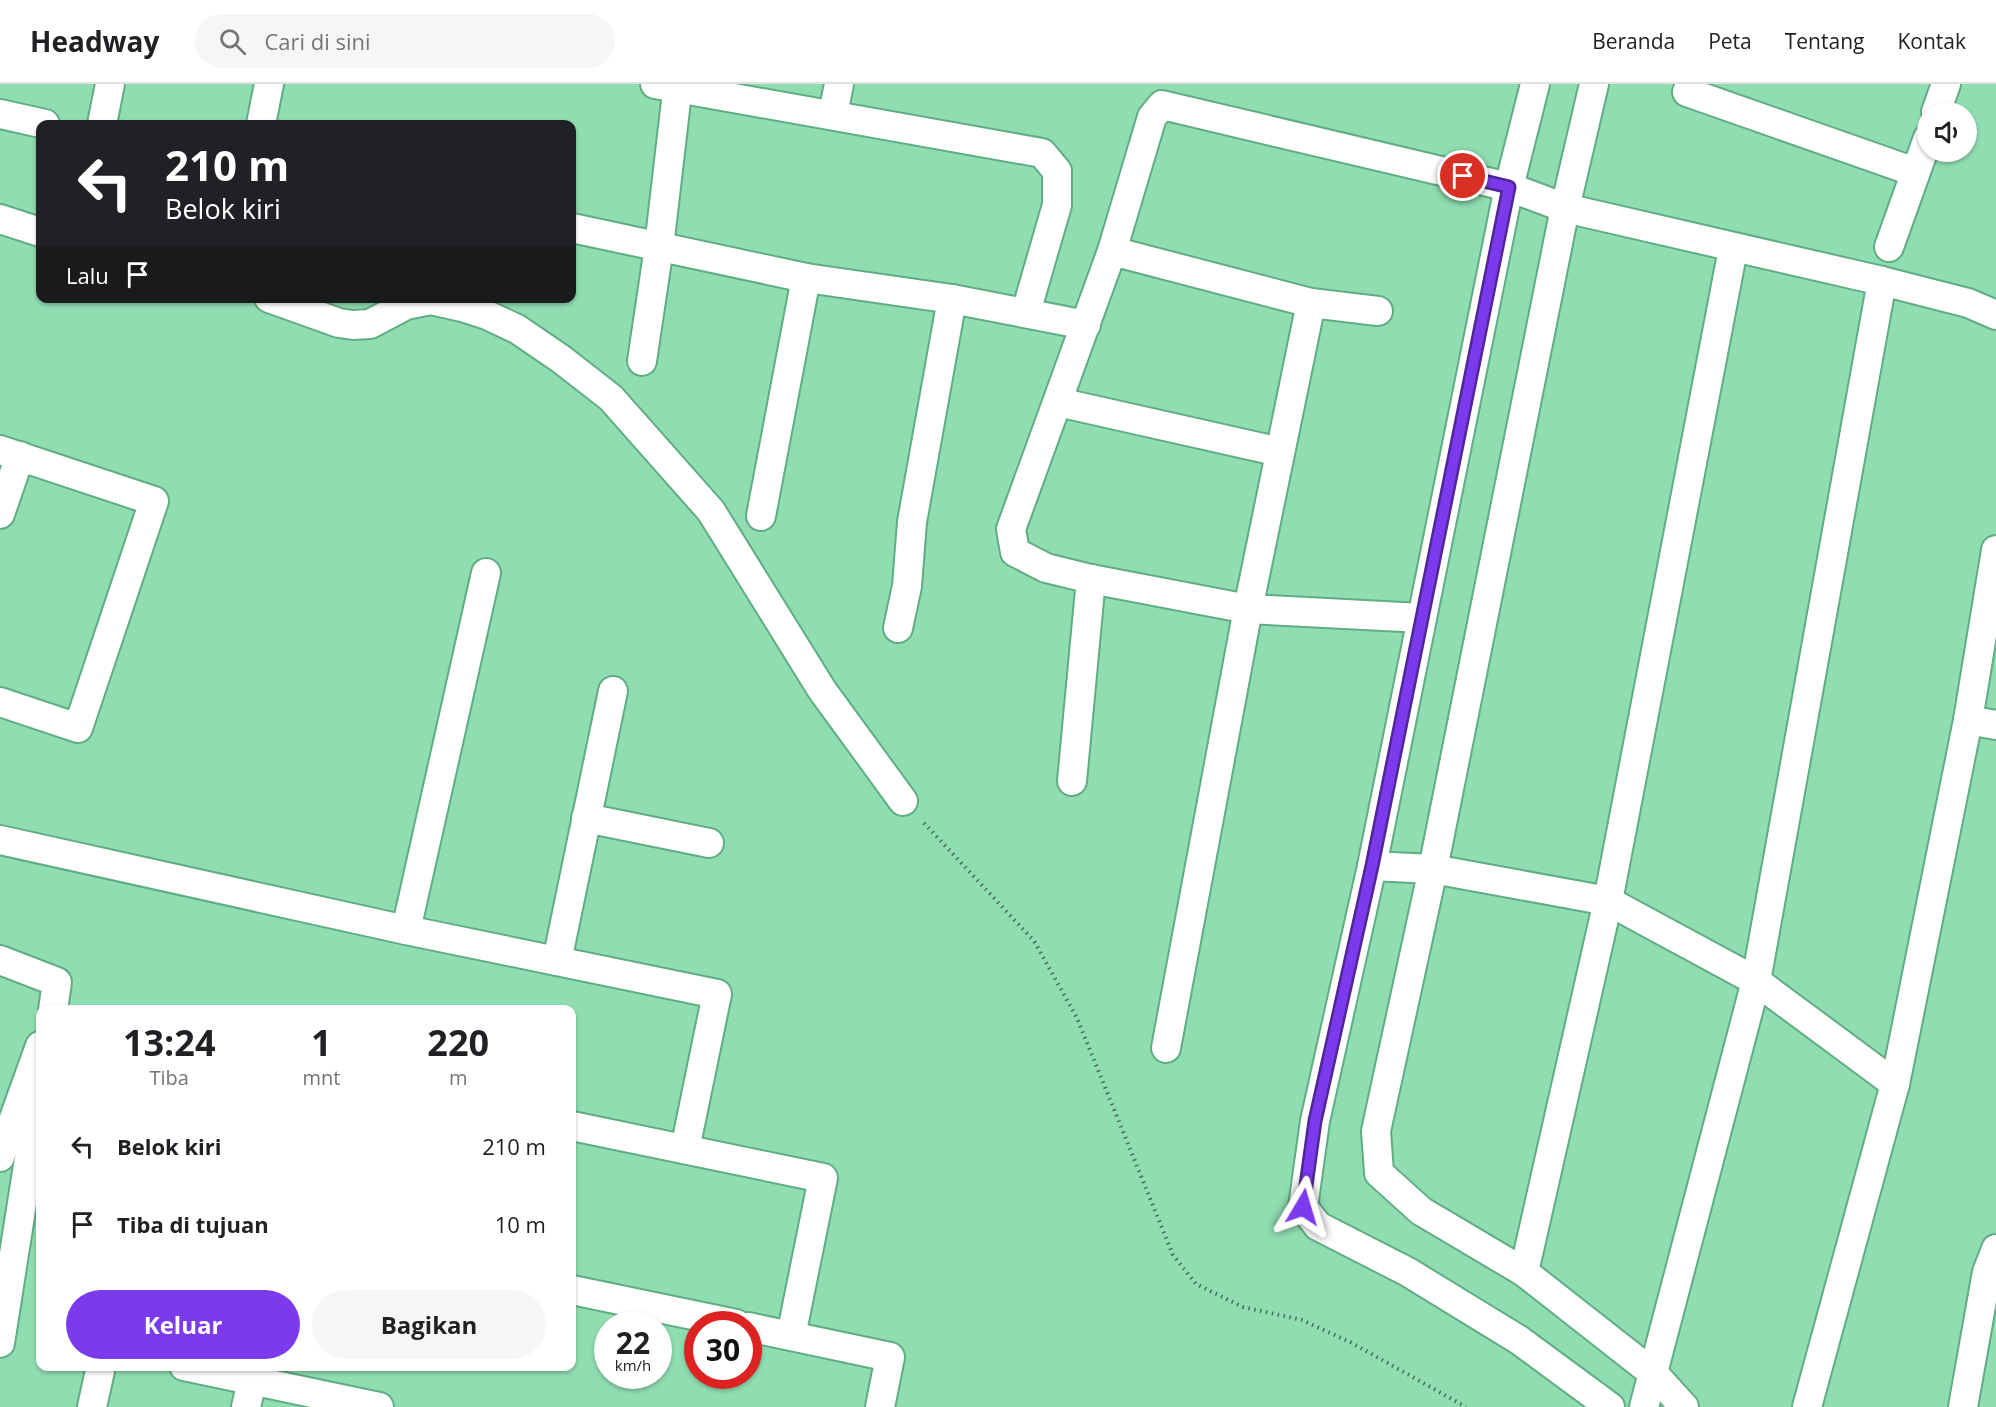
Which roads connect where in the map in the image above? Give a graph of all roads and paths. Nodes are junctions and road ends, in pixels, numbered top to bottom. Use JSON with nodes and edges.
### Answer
{"nodes":[{"id":1,"x":110,"y":84,"type":"edge"},
{"id":2,"x":269,"y":84,"type":"edge"},
{"id":3,"x":839,"y":84,"type":"edge"},
{"id":4,"x":1536,"y":84,"type":"edge"},
{"id":5,"x":1594,"y":84,"type":"edge"},
{"id":6,"x":1947,"y":84,"type":"edge"},
{"id":7,"x":670,"y":85,"type":"edge"},
{"id":8,"x":1687,"y":92,"type":"dead end"},
{"id":9,"x":1940,"y":102,"type":"edge"},
{"id":10,"x":0,"y":114,"type":"edge"},
{"id":11,"x":834,"y":114,"type":"junction"},
{"id":12,"x":103,"y":120,"type":"edge"},
{"id":13,"x":262,"y":120,"type":"edge"},
{"id":14,"x":36,"y":122,"type":"edge"},
{"id":15,"x":1919,"y":162,"type":"edge"},
{"id":16,"x":1915,"y":172,"type":"junction"},
{"id":17,"x":1509,"y":187,"type":"junction"},
{"id":18,"x":1566,"y":208,"type":"junction"},
{"id":19,"x":0,"y":219,"type":"edge"},
{"id":20,"x":576,"y":229,"type":"edge"},
{"id":21,"x":36,"y":231,"type":"edge"},
{"id":22,"x":659,"y":248,"type":"junction"},
{"id":23,"x":1888,"y":248,"type":"dead end"},
{"id":24,"x":1733,"y":249,"type":"junction"},
{"id":25,"x":1113,"y":251,"type":"junction"},
{"id":26,"x":806,"y":278,"type":"junction"},
{"id":27,"x":1882,"y":282,"type":"junction"},
{"id":28,"x":952,"y":299,"type":"junction"},
{"id":29,"x":283,"y":303,"type":"edge"},
{"id":30,"x":416,"y":303,"type":"edge"},
{"id":31,"x":443,"y":303,"type":"edge"},
{"id":32,"x":1311,"y":303,"type":"junction"},
{"id":33,"x":1378,"y":311,"type":"dead end"},
{"id":34,"x":1026,"y":312,"type":"junction"},
{"id":35,"x":1996,"y":315,"type":"edge"},
{"id":36,"x":1086,"y":325,"type":"junction"},
{"id":37,"x":642,"y":361,"type":"dead end"},
{"id":38,"x":1058,"y":402,"type":"junction"},
{"id":39,"x":1280,"y":452,"type":"junction"},
{"id":40,"x":10,"y":453,"type":"edge"},
{"id":41,"x":0,"y":514,"type":"edge"},
{"id":42,"x":761,"y":516,"type":"dead end"},
{"id":43,"x":1996,"y":550,"type":"edge"},
{"id":44,"x":486,"y":573,"type":"dead end"},
{"id":45,"x":1091,"y":579,"type":"junction"},
{"id":46,"x":1248,"y":609,"type":"junction"},
{"id":47,"x":1422,"y":618,"type":"junction"},
{"id":48,"x":898,"y":628,"type":"dead end"},
{"id":49,"x":613,"y":691,"type":"dead end"},
{"id":50,"x":0,"y":702,"type":"edge"},
{"id":51,"x":1968,"y":720,"type":"junction"},
{"id":52,"x":1996,"y":725,"type":"edge"},
{"id":53,"x":1072,"y":781,"type":"dead end"},
{"id":54,"x":903,"y":801,"type":"joint"},
{"id":55,"x":586,"y":818,"type":"junction"},
{"id":56,"x":0,"y":840,"type":"edge"},
{"id":57,"x":709,"y":843,"type":"dead end"},
{"id":58,"x":1372,"y":866,"type":"junction"},
{"id":59,"x":1433,"y":869,"type":"junction"},
{"id":60,"x":1608,"y":901,"type":"junction"},
{"id":61,"x":406,"y":930,"type":"junction"},
{"id":62,"x":0,"y":960,"type":"edge"},
{"id":63,"x":557,"y":961,"type":"junction"},
{"id":64,"x":1756,"y":981,"type":"junction"},
{"id":65,"x":54,"y":1005,"type":"edge"},
{"id":66,"x":1166,"y":1048,"type":"dead end"},
{"id":67,"x":36,"y":1057,"type":"edge"},
{"id":68,"x":1895,"y":1084,"type":"junction"},
{"id":69,"x":36,"y":1114,"type":"edge"},
{"id":70,"x":576,"y":1127,"type":"edge"},
{"id":71,"x":685,"y":1149,"type":"junction"},
{"id":72,"x":0,"y":1157,"type":"edge"},
{"id":73,"x":1996,"y":1249,"type":"edge"},
{"id":74,"x":1524,"y":1272,"type":"junction"},
{"id":75,"x":576,"y":1291,"type":"edge"},
{"id":76,"x":684,"y":1313,"type":"edge"},
{"id":77,"x":762,"y":1330,"type":"edge"},
{"id":78,"x":791,"y":1336,"type":"junction"},
{"id":79,"x":0,"y":1343,"type":"edge"},
{"id":80,"x":100,"y":1371,"type":"edge"},
{"id":81,"x":196,"y":1371,"type":"edge"},
{"id":82,"x":1654,"y":1374,"type":"junction"},
{"id":83,"x":249,"y":1394,"type":"edge"},
{"id":84,"x":92,"y":1407,"type":"edge"},
{"id":85,"x":379,"y":1407,"type":"edge"},
{"id":86,"x":880,"y":1407,"type":"edge"},
{"id":87,"x":1466,"y":1407,"type":"edge"},
{"id":88,"x":1610,"y":1407,"type":"edge"},
{"id":89,"x":1644,"y":1407,"type":"edge"},
{"id":90,"x":1684,"y":1407,"type":"edge"},
{"id":91,"x":1807,"y":1407,"type":"edge"},
{"id":92,"x":1962,"y":1407,"type":"edge"}],
"edges":[{"from":1,"to":12,"type":"street"},
{"from":2,"to":13,"type":"street"},
{"from":3,"to":11,"type":"street"},
{"from":4,"to":17,"type":"street"},
{"from":5,"to":18,"type":"street"},
{"from":6,"to":9,"type":"street"},
{"from":7,"to":11,"type":"street"},
{"from":7,"to":22,"type":"street"},
{"from":8,"to":16,"type":"street"},
{"from":10,"to":14,"type":"street"},
{"from":11,"to":34,"type":"street"},
{"from":15,"to":16,"type":"street"},
{"from":16,"to":23,"type":"street"},
{"from":17,"to":18,"type":"street"},
{"from":17,"to":25,"type":"street"},
{"from":17,"to":47,"type":"street"},
{"from":18,"to":24,"type":"street"},
{"from":18,"to":59,"type":"street"},
{"from":19,"to":21,"type":"street"},
{"from":20,"to":22,"type":"street"},
{"from":22,"to":26,"type":"street"},
{"from":22,"to":37,"type":"street"},
{"from":24,"to":27,"type":"street"},
{"from":24,"to":60,"type":"street"},
{"from":25,"to":32,"type":"street"},
{"from":25,"to":36,"type":"street"},
{"from":26,"to":28,"type":"street"},
{"from":26,"to":42,"type":"street"},
{"from":27,"to":35,"type":"street"},
{"from":27,"to":64,"type":"street"},
{"from":28,"to":34,"type":"street"},
{"from":28,"to":48,"type":"street"},
{"from":29,"to":30,"type":"street"},
{"from":31,"to":54,"type":"street"},
{"from":32,"to":33,"type":"street"},
{"from":32,"to":39,"type":"street"},
{"from":34,"to":36,"type":"street"},
{"from":36,"to":38,"type":"street"},
{"from":38,"to":39,"type":"street"},
{"from":38,"to":45,"type":"street"},
{"from":39,"to":46,"type":"street"},
{"from":40,"to":41,"type":"street"},
{"from":40,"to":50,"type":"street"},
{"from":43,"to":51,"type":"street"},
{"from":44,"to":61,"type":"street"},
{"from":45,"to":46,"type":"street"},
{"from":45,"to":53,"type":"street"},
{"from":46,"to":47,"type":"street"},
{"from":46,"to":66,"type":"street"},
{"from":47,"to":58,"type":"street"},
{"from":49,"to":55,"type":"street"},
{"from":51,"to":52,"type":"street"},
{"from":51,"to":68,"type":"street"},
{"from":54,"to":87,"type":"path"},
{"from":55,"to":57,"type":"street"},
{"from":55,"to":63,"type":"street"},
{"from":56,"to":61,"type":"street"},
{"from":58,"to":59,"type":"street"},
{"from":58,"to":88,"type":"street"},
{"from":59,"to":60,"type":"street"},
{"from":59,"to":74,"type":"street"},
{"from":60,"to":64,"type":"street"},
{"from":60,"to":74,"type":"street"},
{"from":61,"to":63,"type":"street"},
{"from":62,"to":65,"type":"street"},
{"from":63,"to":71,"type":"street"},
{"from":64,"to":68,"type":"street"},
{"from":64,"to":82,"type":"street"},
{"from":67,"to":72,"type":"street"},
{"from":68,"to":91,"type":"street"},
{"from":69,"to":79,"type":"street"},
{"from":70,"to":71,"type":"street"},
{"from":71,"to":78,"type":"street"},
{"from":73,"to":92,"type":"street"},
{"from":74,"to":82,"type":"street"},
{"from":75,"to":76,"type":"street"},
{"from":77,"to":78,"type":"street"},
{"from":78,"to":86,"type":"street"},
{"from":80,"to":84,"type":"street"},
{"from":81,"to":83,"type":"street"},
{"from":82,"to":89,"type":"street"},
{"from":82,"to":90,"type":"street"},
{"from":83,"to":85,"type":"street"}]}
